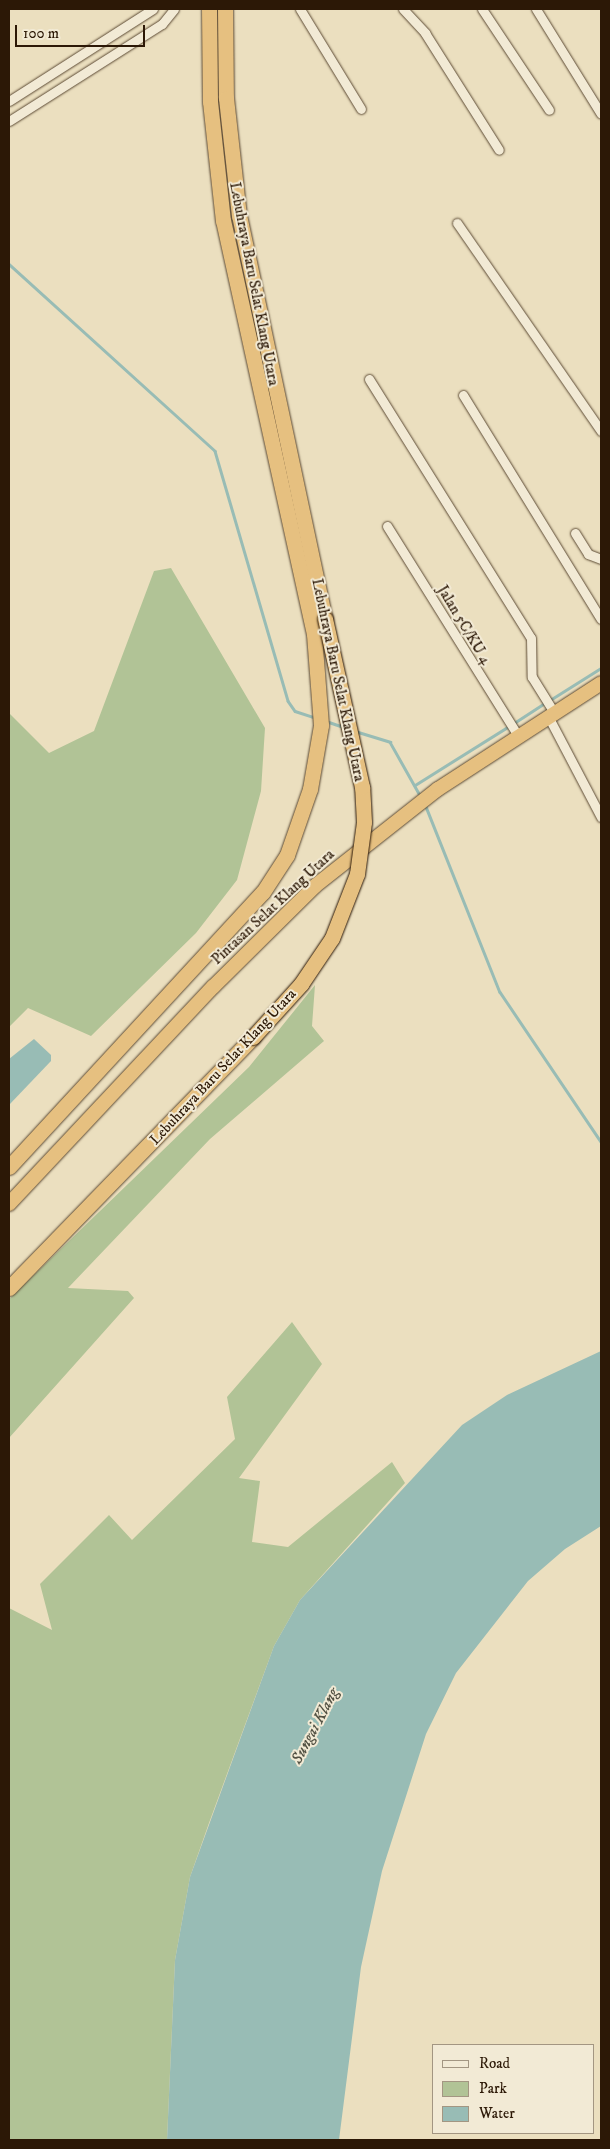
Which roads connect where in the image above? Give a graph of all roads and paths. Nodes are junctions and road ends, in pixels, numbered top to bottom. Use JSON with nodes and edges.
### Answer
{"nodes":[{"id":1,"x":152,"y":9,"type":"edge"},
{"id":2,"x":174,"y":9,"type":"edge"},
{"id":3,"x":210,"y":9,"type":"edge"},
{"id":4,"x":224,"y":9,"type":"edge"},
{"id":5,"x":300,"y":9,"type":"edge"},
{"id":6,"x":403,"y":9,"type":"edge"},
{"id":7,"x":482,"y":9,"type":"edge"},
{"id":8,"x":536,"y":9,"type":"edge"},
{"id":9,"x":9,"y":101,"type":"edge"},
{"id":10,"x":361,"y":109,"type":"dead end"},
{"id":11,"x":549,"y":110,"type":"dead end"},
{"id":12,"x":601,"y":114,"type":"edge"},
{"id":13,"x":9,"y":121,"type":"edge"},
{"id":14,"x":499,"y":150,"type":"dead end"},
{"id":15,"x":457,"y":223,"type":"dead end"},
{"id":16,"x":369,"y":379,"type":"dead end"},
{"id":17,"x":463,"y":395,"type":"dead end"},
{"id":18,"x":601,"y":431,"type":"edge"},
{"id":19,"x":387,"y":526,"type":"dead end"},
{"id":20,"x":575,"y":533,"type":"dead end"},
{"id":21,"x":601,"y":559,"type":"edge"},
{"id":22,"x":601,"y":620,"type":"edge"},
{"id":23,"x":601,"y":683,"type":"edge"},
{"id":24,"x":551,"y":713,"type":"junction"},
{"id":25,"x":519,"y":737,"type":"junction"},
{"id":26,"x":601,"y":818,"type":"edge"},
{"id":27,"x":9,"y":1167,"type":"edge"},
{"id":28,"x":9,"y":1204,"type":"edge"},
{"id":29,"x":9,"y":1288,"type":"edge"}],
"edges":[{"from":1,"to":9,"type":"street"},
{"from":2,"to":13,"type":"street"},
{"from":3,"to":27,"type":"highway","name":"Lebuhraya Baru Selat Klang Utara"},
{"from":4,"to":29,"type":"highway","name":"Lebuhraya Baru Selat Klang Utara","bridge":true},
{"from":5,"to":10,"type":"street"},
{"from":6,"to":14,"type":"street"},
{"from":7,"to":11,"type":"street"},
{"from":8,"to":12,"type":"street"},
{"from":15,"to":18,"type":"street"},
{"from":16,"to":24,"type":"street"},
{"from":17,"to":22,"type":"street"},
{"from":19,"to":25,"type":"street","name":"Jalan 5C/KU 4"},
{"from":20,"to":21,"type":"street"},
{"from":23,"to":24,"type":"highway","name":"Pintasan Selat Klang Utara"},
{"from":24,"to":25,"type":"highway","name":"Pintasan Selat Klang Utara"},
{"from":24,"to":26,"type":"street"},
{"from":25,"to":28,"type":"highway","name":"Pintasan Selat Klang Utara"}]}
